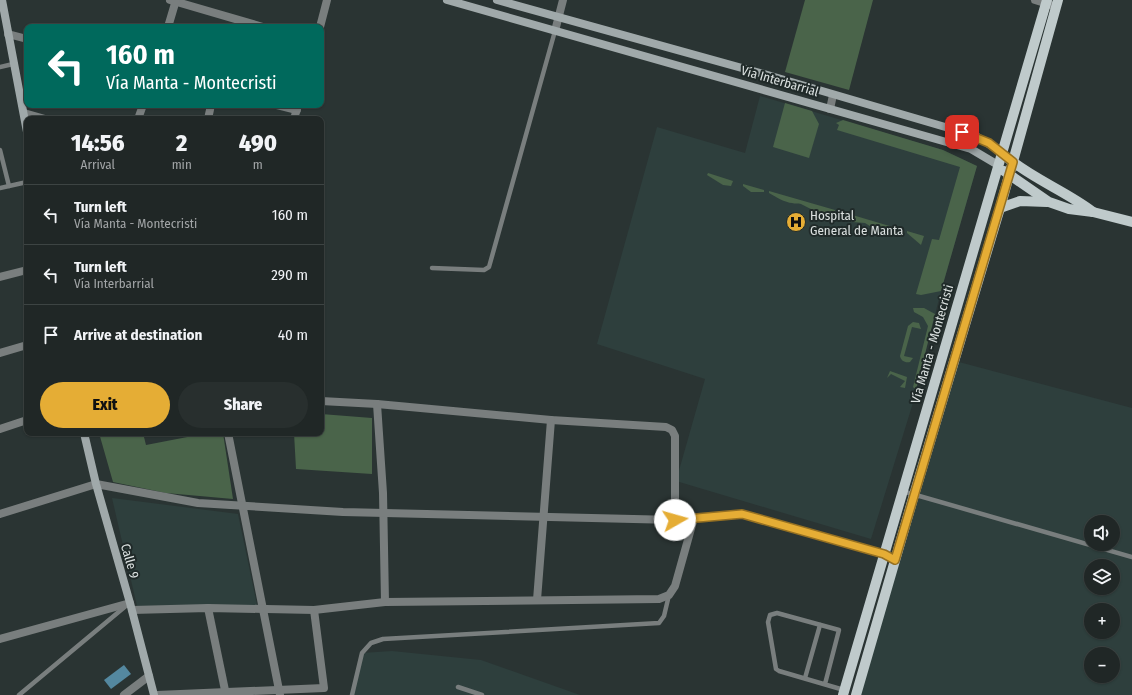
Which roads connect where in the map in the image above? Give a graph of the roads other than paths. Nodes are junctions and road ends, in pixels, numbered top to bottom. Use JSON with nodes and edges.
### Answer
{"nodes":[{"id":1,"x":2,"y":0,"type":"edge"},
{"id":2,"x":327,"y":0,"type":"edge"},
{"id":3,"x":447,"y":0,"type":"edge"},
{"id":4,"x":497,"y":0,"type":"edge"},
{"id":5,"x":563,"y":0,"type":"edge"},
{"id":6,"x":1035,"y":0,"type":"edge"},
{"id":7,"x":174,"y":1,"type":"edge"},
{"id":8,"x":1047,"y":2,"type":"edge"},
{"id":9,"x":1058,"y":3,"type":"edge"},
{"id":10,"x":559,"y":17,"type":"junction"},
{"id":11,"x":169,"y":24,"type":"edge"},
{"id":12,"x":253,"y":24,"type":"edge"},
{"id":13,"x":321,"y":24,"type":"edge"},
{"id":14,"x":555,"y":30,"type":"junction"},
{"id":15,"x":8,"y":34,"type":"junction"},
{"id":16,"x":24,"y":38,"type":"edge"},
{"id":17,"x":13,"y":64,"type":"junction"},
{"id":18,"x":0,"y":67,"type":"edge"},
{"id":19,"x":833,"y":95,"type":"junction"},
{"id":20,"x":830,"y":109,"type":"junction"},
{"id":21,"x":24,"y":113,"type":"junction"},
{"id":22,"x":24,"y":116,"type":"edge"},
{"id":23,"x":34,"y":116,"type":"edge"},
{"id":24,"x":0,"y":150,"type":"edge"},
{"id":25,"x":1001,"y":152,"type":"junction"},
{"id":26,"x":1013,"y":162,"type":"junction"},
{"id":27,"x":998,"y":165,"type":"junction"},
{"id":28,"x":1009,"y":175,"type":"junction"},
{"id":29,"x":24,"y":183,"type":"edge"},
{"id":30,"x":9,"y":186,"type":"junction"},
{"id":31,"x":0,"y":188,"type":"edge"},
{"id":32,"x":1049,"y":202,"type":"junction"},
{"id":33,"x":1000,"y":208,"type":"junction"},
{"id":34,"x":1093,"y":212,"type":"junction"},
{"id":35,"x":1132,"y":222,"type":"edge"},
{"id":36,"x":432,"y":268,"type":"dead end"},
{"id":37,"x":24,"y":271,"type":"edge"},
{"id":38,"x":0,"y":277,"type":"edge"},
{"id":39,"x":24,"y":346,"type":"edge"},
{"id":40,"x":0,"y":353,"type":"edge"},
{"id":41,"x":324,"y":401,"type":"edge"},
{"id":42,"x":377,"y":404,"type":"junction"},
{"id":43,"x":551,"y":420,"type":"junction"},
{"id":44,"x":24,"y":421,"type":"edge"},
{"id":45,"x":0,"y":429,"type":"edge"},
{"id":46,"x":85,"y":436,"type":"edge"},
{"id":47,"x":229,"y":436,"type":"edge"},
{"id":48,"x":96,"y":484,"type":"junction"},
{"id":49,"x":902,"y":491,"type":"junction"},
{"id":50,"x":914,"y":495,"type":"junction"},
{"id":51,"x":243,"y":506,"type":"junction"},
{"id":52,"x":383,"y":513,"type":"junction"},
{"id":53,"x":0,"y":514,"type":"edge"},
{"id":54,"x":543,"y":516,"type":"junction"},
{"id":55,"x":694,"y":518,"type":"junction"},
{"id":56,"x":675,"y":520,"type":"junction"},
{"id":57,"x":884,"y":554,"type":"junction"},
{"id":58,"x":1132,"y":557,"type":"edge"},
{"id":59,"x":895,"y":560,"type":"junction"},
{"id":60,"x":669,"y":595,"type":"junction"},
{"id":61,"x":537,"y":600,"type":"junction"},
{"id":62,"x":385,"y":602,"type":"junction"},
{"id":63,"x":131,"y":607,"type":"junction"},
{"id":64,"x":208,"y":608,"type":"junction"},
{"id":65,"x":263,"y":608,"type":"junction"},
{"id":66,"x":314,"y":610,"type":"junction"},
{"id":67,"x":820,"y":625,"type":"junction"},
{"id":68,"x":0,"y":639,"type":"edge"},
{"id":69,"x":149,"y":676,"type":"junction"},
{"id":70,"x":805,"y":678,"type":"junction"},
{"id":71,"x":825,"y":684,"type":"junction"},
{"id":72,"x":458,"y":687,"type":"dead end"},
{"id":73,"x":226,"y":693,"type":"edge"},
{"id":74,"x":280,"y":693,"type":"edge"},
{"id":75,"x":843,"y":693,"type":"edge"},
{"id":76,"x":18,"y":695,"type":"edge"},
{"id":77,"x":124,"y":695,"type":"edge"},
{"id":78,"x":156,"y":695,"type":"edge"},
{"id":79,"x":352,"y":695,"type":"edge"},
{"id":80,"x":482,"y":695,"type":"edge"},
{"id":81,"x":856,"y":695,"type":"edge"}],
"edges":[{"from":1,"to":15,"type":"main road"},
{"from":2,"to":13,"type":"street"},
{"from":3,"to":14,"type":"main road","name":"Vía Interbarrial"},
{"from":4,"to":10,"type":"main road","name":"Vía Interbarrial"},
{"from":5,"to":10,"type":"street"},
{"from":6,"to":8,"type":"street"},
{"from":7,"to":11,"type":"street"},
{"from":7,"to":12,"type":"street"},
{"from":8,"to":9,"type":"street"},
{"from":8,"to":25,"type":"main road","name":"Vía Manta - Montecristi"},
{"from":9,"to":26,"type":"main road","name":"Vía Manta - Montecristi"},
{"from":10,"to":14,"type":"street"},
{"from":10,"to":19,"type":"main road","name":"Vía Interbarrial"},
{"from":14,"to":20,"type":"main road","name":"Vía Interbarrial"},
{"from":14,"to":36,"type":"lane"},
{"from":15,"to":16,"type":"street"},
{"from":15,"to":17,"type":"main road"},
{"from":17,"to":18,"type":"lane"},
{"from":17,"to":21,"type":"main road"},
{"from":19,"to":20,"type":"street"},
{"from":19,"to":25,"type":"main road","name":"Vía Interbarrial"},
{"from":20,"to":27,"type":"main road","name":"Vía Interbarrial"},
{"from":21,"to":22,"type":"main road"},
{"from":21,"to":23,"type":"street"},
{"from":24,"to":30,"type":"lane"},
{"from":25,"to":26,"type":"main road","name":"Vía Interbarrial"},
{"from":25,"to":27,"type":"main road","name":"Vía Manta - Montecristi"},
{"from":26,"to":28,"type":"main road","name":"Vía Manta - Montecristi"},
{"from":26,"to":34,"type":"main road","name":"Vía Interbarrial"},
{"from":27,"to":28,"type":"main road","name":"Vía Interbarrial"},
{"from":27,"to":49,"type":"main road","name":"Vía Manta - Montecristi"},
{"from":28,"to":32,"type":"main road","name":"Vía Interbarrial"},
{"from":28,"to":33,"type":"main road","name":"Vía Manta - Montecristi"},
{"from":29,"to":30,"type":"lane"},
{"from":30,"to":31,"type":"lane"},
{"from":32,"to":33,"type":"main road"},
{"from":32,"to":34,"type":"main road","name":"Vía Interbarrial"},
{"from":33,"to":50,"type":"main road","name":"Vía Manta - Montecristi"},
{"from":34,"to":35,"type":"main road","name":"Vía Interbarrial"},
{"from":37,"to":38,"type":"street"},
{"from":39,"to":40,"type":"street"},
{"from":41,"to":42,"type":"street"},
{"from":42,"to":43,"type":"street"},
{"from":42,"to":52,"type":"street"},
{"from":43,"to":54,"type":"street"},
{"from":43,"to":56,"type":"street"},
{"from":44,"to":45,"type":"street"},
{"from":46,"to":48,"type":"main road","name":"Calle 9"},
{"from":47,"to":51,"type":"street"},
{"from":48,"to":51,"type":"street"},
{"from":48,"to":53,"type":"street"},
{"from":48,"to":63,"type":"main road","name":"Calle 9"},
{"from":49,"to":50,"type":"lane"},
{"from":49,"to":57,"type":"main road","name":"Vía Manta - Montecristi"},
{"from":50,"to":58,"type":"lane"},
{"from":50,"to":59,"type":"main road","name":"Vía Manta - Montecristi"},
{"from":51,"to":52,"type":"street"},
{"from":51,"to":65,"type":"street"},
{"from":52,"to":54,"type":"street"},
{"from":52,"to":62,"type":"street"},
{"from":54,"to":56,"type":"street"},
{"from":54,"to":61,"type":"street"},
{"from":55,"to":56,"type":"street"},
{"from":55,"to":57,"type":"street"},
{"from":55,"to":60,"type":"street"},
{"from":57,"to":59,"type":"street"},
{"from":57,"to":75,"type":"main road","name":"Vía Manta - Montecristi"},
{"from":59,"to":81,"type":"main road","name":"Vía Manta - Montecristi"},
{"from":60,"to":61,"type":"street"},
{"from":60,"to":79,"type":"lane"},
{"from":61,"to":62,"type":"street"},
{"from":62,"to":66,"type":"street"},
{"from":63,"to":64,"type":"street"},
{"from":63,"to":68,"type":"street"},
{"from":63,"to":69,"type":"main road","name":"Calle 9"},
{"from":63,"to":76,"type":"lane"},
{"from":64,"to":65,"type":"street"},
{"from":64,"to":73,"type":"street"},
{"from":65,"to":66,"type":"street"},
{"from":65,"to":74,"type":"street"},
{"from":66,"to":74,"type":"street"},
{"from":67,"to":70,"type":"lane"},
{"from":67,"to":70,"type":"lane"},
{"from":67,"to":71,"type":"lane"},
{"from":69,"to":77,"type":"street"},
{"from":69,"to":78,"type":"main road","name":"Calle 9"},
{"from":70,"to":71,"type":"lane"},
{"from":71,"to":75,"type":"lane"},
{"from":72,"to":80,"type":"lane"},
{"from":73,"to":74,"type":"street"},
{"from":73,"to":78,"type":"street"}]}
